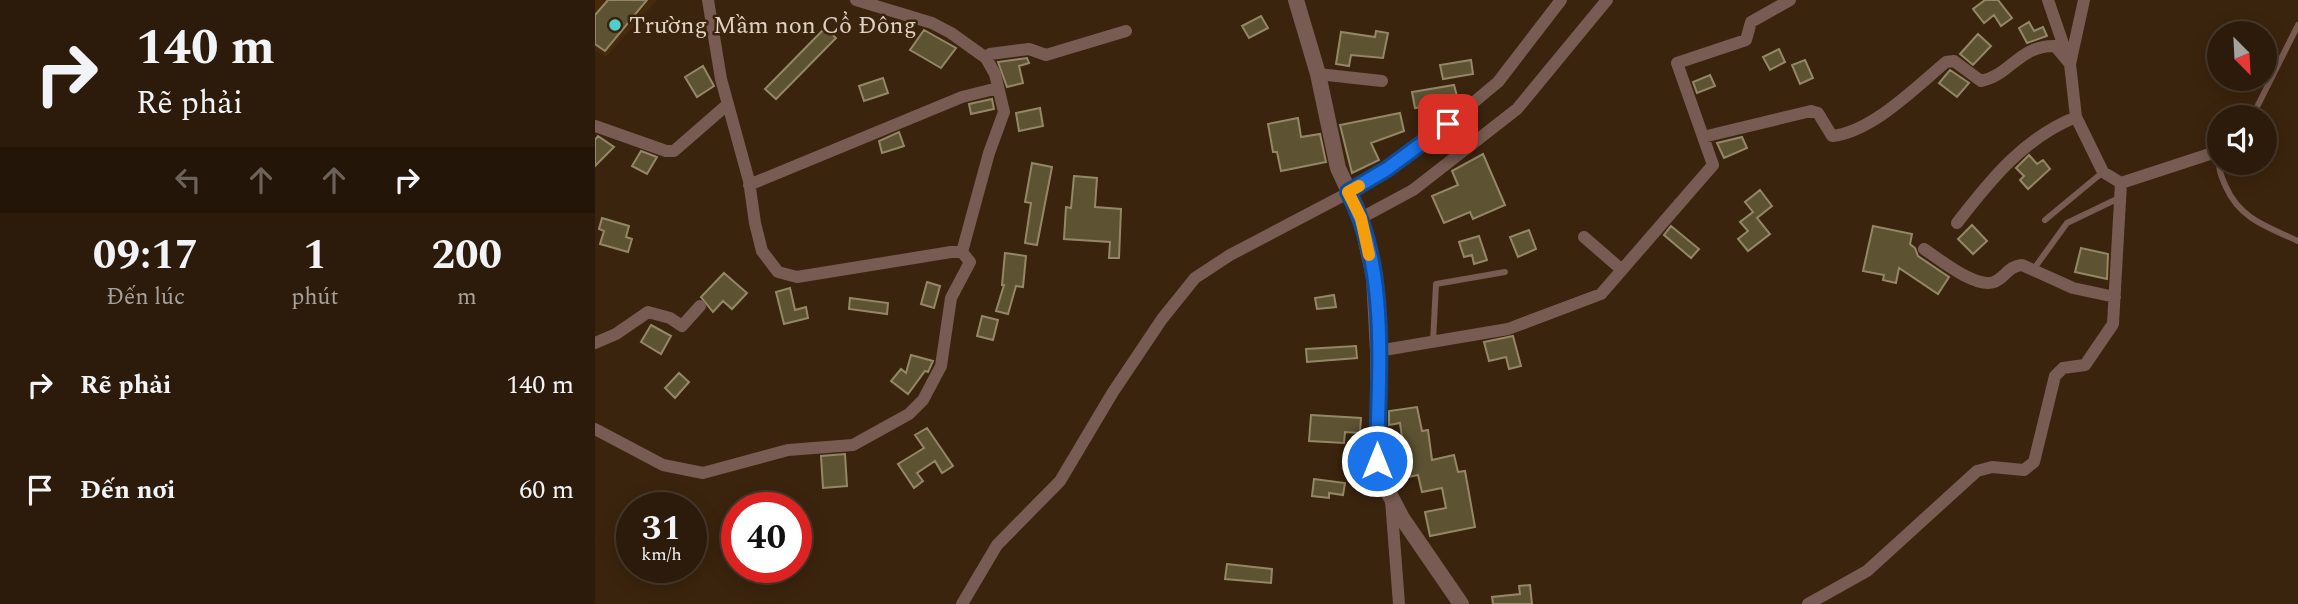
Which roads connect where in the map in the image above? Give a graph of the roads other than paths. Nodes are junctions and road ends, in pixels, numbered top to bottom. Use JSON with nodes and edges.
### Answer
{"nodes":[{"id":1,"x":708,"y":0,"type":"edge"},
{"id":2,"x":856,"y":0,"type":"edge"},
{"id":3,"x":1296,"y":0,"type":"edge"},
{"id":4,"x":1561,"y":0,"type":"edge"},
{"id":5,"x":1607,"y":0,"type":"edge"},
{"id":6,"x":1790,"y":0,"type":"edge"},
{"id":7,"x":2048,"y":0,"type":"edge"},
{"id":8,"x":2084,"y":0,"type":"edge"},
{"id":9,"x":2298,"y":25,"type":"edge"},
{"id":10,"x":1126,"y":31,"type":"dead end"},
{"id":11,"x":986,"y":58,"type":"junction"},
{"id":12,"x":2070,"y":64,"type":"junction"},
{"id":13,"x":1318,"y":74,"type":"junction"},
{"id":14,"x":1382,"y":81,"type":"dead end"},
{"id":15,"x":998,"y":88,"type":"junction"},
{"id":16,"x":728,"y":104,"type":"junction"},
{"id":17,"x":2258,"y":105,"type":"edge"},
{"id":18,"x":2076,"y":117,"type":"junction"},
{"id":19,"x":595,"y":126,"type":"edge"},
{"id":20,"x":1703,"y":138,"type":"junction"},
{"id":21,"x":2207,"y":158,"type":"edge"},
{"id":22,"x":2103,"y":172,"type":"junction"},
{"id":23,"x":2221,"y":175,"type":"edge"},
{"id":24,"x":2121,"y":183,"type":"junction"},
{"id":25,"x":749,"y":185,"type":"junction"},
{"id":26,"x":2119,"y":198,"type":"junction"},
{"id":27,"x":1355,"y":205,"type":"junction"},
{"id":28,"x":2045,"y":220,"type":"dead end"},
{"id":29,"x":1957,"y":222,"type":"dead end"},
{"id":30,"x":1584,"y":237,"type":"dead end"},
{"id":31,"x":2298,"y":241,"type":"edge"},
{"id":32,"x":1924,"y":250,"type":"dead end"},
{"id":33,"x":962,"y":252,"type":"junction"},
{"id":34,"x":1622,"y":270,"type":"junction"},
{"id":35,"x":2033,"y":270,"type":"junction"},
{"id":36,"x":1505,"y":272,"type":"dead end"},
{"id":37,"x":2115,"y":297,"type":"junction"},
{"id":38,"x":700,"y":306,"type":"dead end"},
{"id":39,"x":1433,"y":342,"type":"junction"},
{"id":40,"x":595,"y":343,"type":"edge"},
{"id":41,"x":1378,"y":351,"type":"junction"},
{"id":42,"x":595,"y":429,"type":"edge"},
{"id":43,"x":1391,"y":499,"type":"junction"},
{"id":44,"x":962,"y":604,"type":"edge"},
{"id":45,"x":1399,"y":604,"type":"edge"},
{"id":46,"x":1461,"y":604,"type":"edge"},
{"id":47,"x":1808,"y":604,"type":"edge"}],
"edges":[{"from":1,"to":16,"type":"street"},
{"from":2,"to":11,"type":"street"},
{"from":3,"to":13,"type":"street"},
{"from":4,"to":27,"type":"street"},
{"from":5,"to":27,"type":"street"},
{"from":6,"to":20,"type":"street"},
{"from":7,"to":12,"type":"street"},
{"from":8,"to":12,"type":"street"},
{"from":9,"to":17,"type":"lane"},
{"from":10,"to":11,"type":"street"},
{"from":11,"to":15,"type":"street"},
{"from":12,"to":18,"type":"street"},
{"from":12,"to":20,"type":"street"},
{"from":13,"to":14,"type":"street"},
{"from":13,"to":27,"type":"street"},
{"from":15,"to":25,"type":"street"},
{"from":15,"to":33,"type":"street"},
{"from":16,"to":19,"type":"street"},
{"from":16,"to":25,"type":"street"},
{"from":18,"to":22,"type":"street"},
{"from":18,"to":29,"type":"street"},
{"from":20,"to":34,"type":"street"},
{"from":21,"to":24,"type":"street"},
{"from":22,"to":24,"type":"street"},
{"from":22,"to":28,"type":"lane"},
{"from":23,"to":31,"type":"lane"},
{"from":24,"to":26,"type":"street"},
{"from":25,"to":33,"type":"street"},
{"from":26,"to":35,"type":"lane"},
{"from":26,"to":37,"type":"street"},
{"from":27,"to":41,"type":"street"},
{"from":27,"to":44,"type":"street"},
{"from":30,"to":34,"type":"street"},
{"from":32,"to":35,"type":"street"},
{"from":33,"to":42,"type":"street"},
{"from":34,"to":39,"type":"street"},
{"from":35,"to":37,"type":"street"},
{"from":36,"to":39,"type":"lane"},
{"from":37,"to":47,"type":"street"},
{"from":38,"to":40,"type":"street"},
{"from":39,"to":41,"type":"street"},
{"from":41,"to":43,"type":"street"},
{"from":43,"to":45,"type":"street"},
{"from":43,"to":46,"type":"street"}]}
